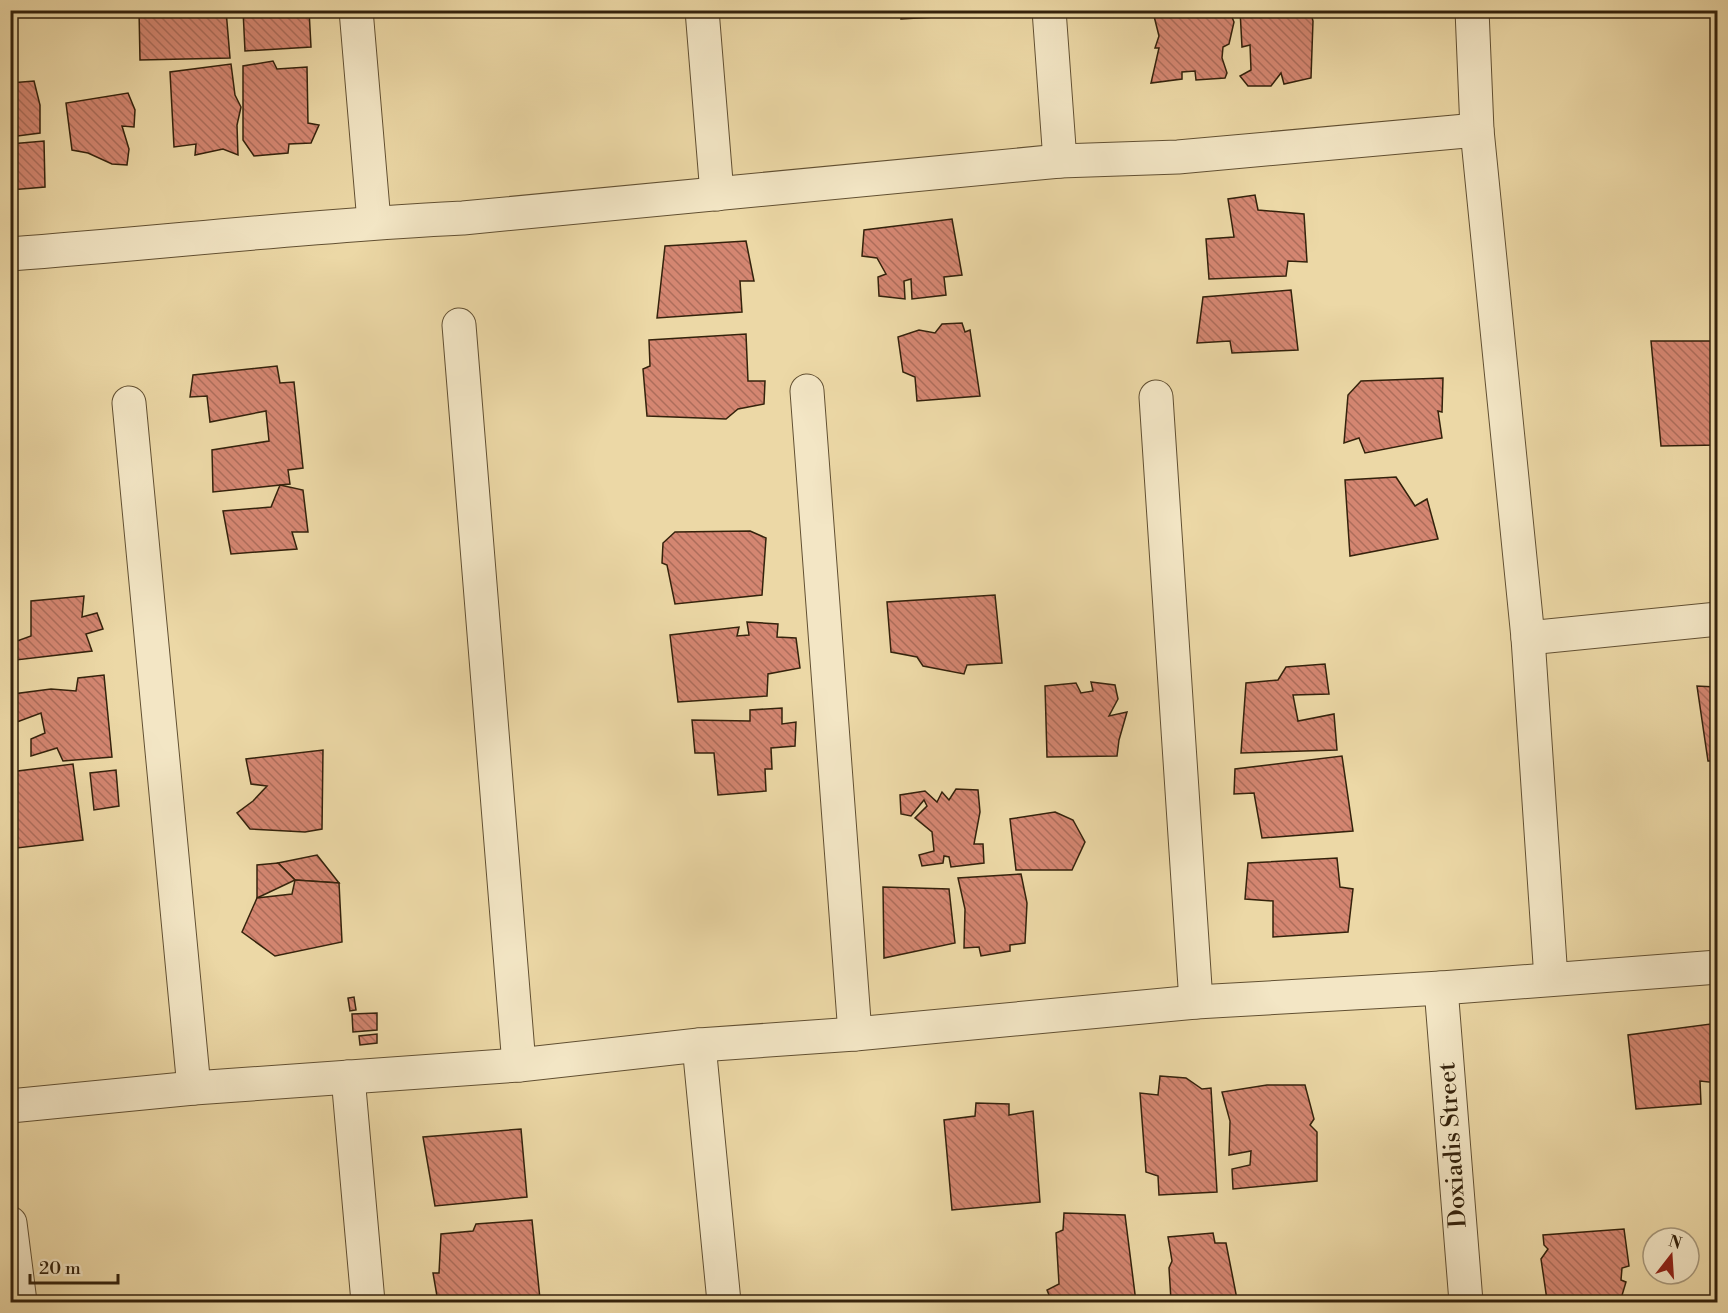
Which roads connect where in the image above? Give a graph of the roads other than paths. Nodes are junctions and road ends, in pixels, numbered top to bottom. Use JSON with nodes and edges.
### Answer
{"nodes":[{"id":1,"x":356,"y":10,"type":"edge"},
{"id":2,"x":702,"y":10,"type":"edge"},
{"id":3,"x":1049,"y":10,"type":"edge"},
{"id":4,"x":1472,"y":10,"type":"edge"},
{"id":5,"x":1477,"y":130,"type":"junction"},
{"id":6,"x":1060,"y":161,"type":"junction"},
{"id":7,"x":717,"y":194,"type":"junction"},
{"id":8,"x":374,"y":222,"type":"junction"},
{"id":9,"x":10,"y":254,"type":"edge"},
{"id":10,"x":459,"y":325,"type":"dead end"},
{"id":11,"x":807,"y":391,"type":"dead end"},
{"id":12,"x":1156,"y":397,"type":"dead end"},
{"id":13,"x":129,"y":403,"type":"dead end"},
{"id":14,"x":1718,"y":619,"type":"edge"},
{"id":15,"x":1528,"y":638,"type":"junction"},
{"id":16,"x":1718,"y":967,"type":"edge"},
{"id":17,"x":1551,"y":979,"type":"junction"},
{"id":18,"x":1441,"y":988,"type":"junction"},
{"id":19,"x":1196,"y":1002,"type":"junction"},
{"id":20,"x":855,"y":1034,"type":"junction"},
{"id":21,"x":699,"y":1045,"type":"junction"},
{"id":22,"x":519,"y":1065,"type":"junction"},
{"id":23,"x":348,"y":1077,"type":"junction"},
{"id":24,"x":194,"y":1088,"type":"junction"},
{"id":25,"x":10,"y":1106,"type":"edge"},
{"id":26,"x":10,"y":1223,"type":"edge"},
{"id":27,"x":20,"y":1302,"type":"edge"},
{"id":28,"x":368,"y":1302,"type":"edge"},
{"id":29,"x":724,"y":1302,"type":"edge"},
{"id":30,"x":1466,"y":1302,"type":"edge"}],
"edges":[{"from":1,"to":8,"type":"street"},
{"from":2,"to":7,"type":"street"},
{"from":3,"to":6,"type":"street"},
{"from":4,"to":5,"type":"street"},
{"from":5,"to":6,"type":"street"},
{"from":5,"to":15,"type":"street"},
{"from":6,"to":7,"type":"street"},
{"from":7,"to":8,"type":"street"},
{"from":8,"to":9,"type":"street"},
{"from":10,"to":22,"type":"street"},
{"from":11,"to":20,"type":"street"},
{"from":12,"to":19,"type":"street"},
{"from":13,"to":24,"type":"street"},
{"from":14,"to":15,"type":"street"},
{"from":15,"to":17,"type":"street"},
{"from":16,"to":17,"type":"street"},
{"from":17,"to":18,"type":"street"},
{"from":18,"to":19,"type":"street"},
{"from":18,"to":30,"type":"street","name":"Doxiadis Street"},
{"from":19,"to":20,"type":"street"},
{"from":20,"to":21,"type":"street"},
{"from":21,"to":22,"type":"street"},
{"from":21,"to":29,"type":"street"},
{"from":22,"to":23,"type":"street"},
{"from":23,"to":24,"type":"street"},
{"from":23,"to":28,"type":"street"},
{"from":24,"to":25,"type":"street"},
{"from":26,"to":27,"type":"street"}]}
